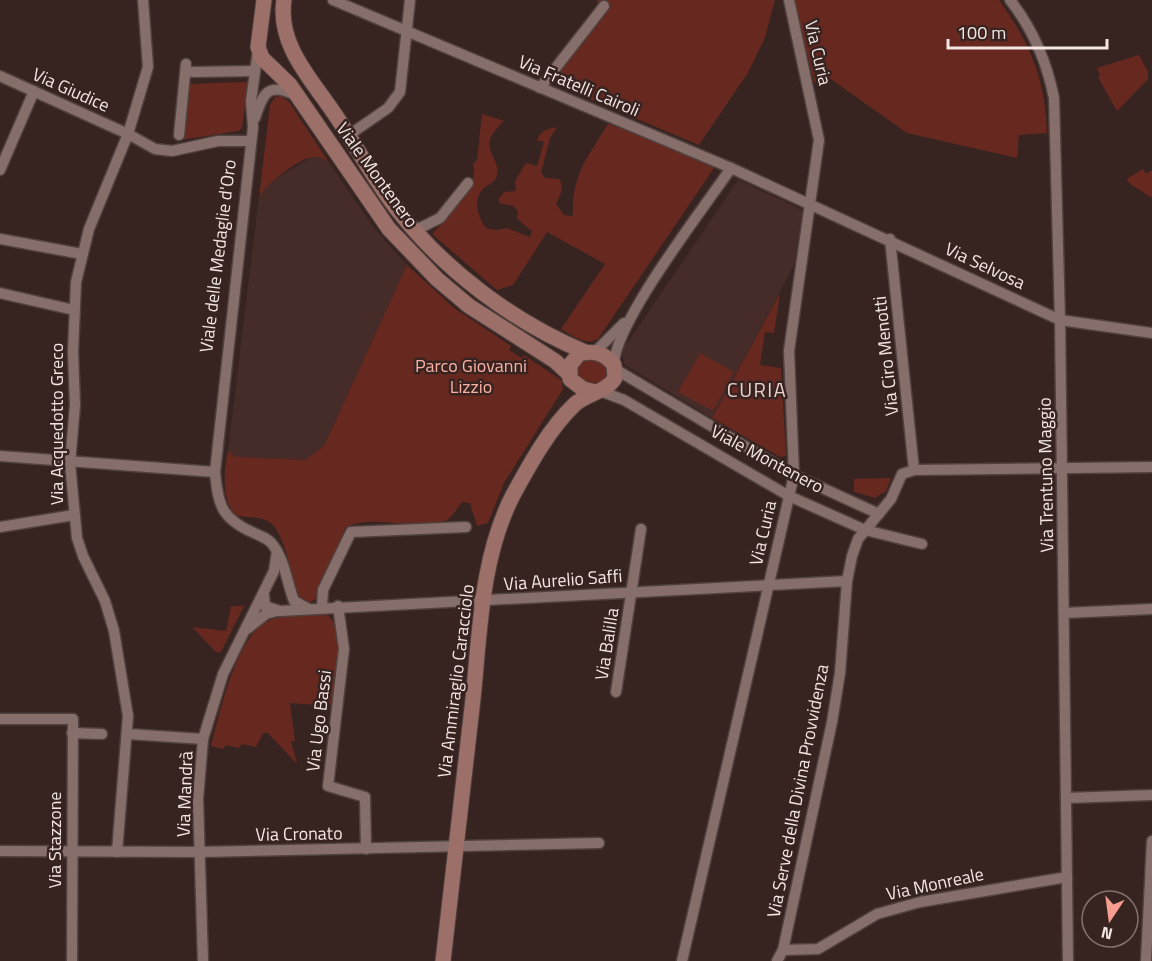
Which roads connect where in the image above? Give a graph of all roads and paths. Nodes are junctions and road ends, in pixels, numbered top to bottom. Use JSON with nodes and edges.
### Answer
{"nodes":[{"id":1,"x":143,"y":0,"type":"edge"},
{"id":2,"x":264,"y":0,"type":"edge"},
{"id":3,"x":284,"y":0,"type":"edge"},
{"id":4,"x":333,"y":0,"type":"edge"},
{"id":5,"x":410,"y":0,"type":"edge"},
{"id":6,"x":789,"y":0,"type":"edge"},
{"id":7,"x":1010,"y":0,"type":"edge"},
{"id":8,"x":604,"y":6,"type":"dead end"},
{"id":9,"x":407,"y":31,"type":"junction"},
{"id":10,"x":258,"y":47,"type":"junction"},
{"id":11,"x":297,"y":58,"type":"junction"},
{"id":12,"x":255,"y":71,"type":"junction"},
{"id":13,"x":0,"y":76,"type":"edge"},
{"id":14,"x":540,"y":88,"type":"junction"},
{"id":15,"x":34,"y":91,"type":"junction"},
{"id":16,"x":297,"y":96,"type":"junction"},
{"id":17,"x":253,"y":127,"type":"junction"},
{"id":18,"x":128,"y":134,"type":"junction"},
{"id":19,"x":179,"y":135,"type":"dead end"},
{"id":20,"x":349,"y":135,"type":"junction"},
{"id":21,"x":251,"y":141,"type":"junction"},
{"id":22,"x":731,"y":168,"type":"junction"},
{"id":23,"x":0,"y":170,"type":"edge"},
{"id":24,"x":468,"y":183,"type":"dead end"},
{"id":25,"x":811,"y":204,"type":"junction"},
{"id":26,"x":416,"y":230,"type":"junction"},
{"id":27,"x":0,"y":239,"type":"edge"},
{"id":28,"x":890,"y":239,"type":"junction"},
{"id":29,"x":82,"y":254,"type":"junction"},
{"id":30,"x":0,"y":293,"type":"edge"},
{"id":31,"x":74,"y":310,"type":"junction"},
{"id":32,"x":630,"y":316,"type":"junction"},
{"id":33,"x":1060,"y":320,"type":"junction"},
{"id":34,"x":1152,"y":333,"type":"edge"},
{"id":35,"x":590,"y":352,"type":"junction"},
{"id":36,"x":615,"y":367,"type":"junction"},
{"id":37,"x":570,"y":376,"type":"junction"},
{"id":38,"x":598,"y":391,"type":"junction"},
{"id":39,"x":559,"y":422,"type":"junction"},
{"id":40,"x":0,"y":456,"type":"edge"},
{"id":41,"x":70,"y":463,"type":"junction"},
{"id":42,"x":1152,"y":467,"type":"edge"},
{"id":43,"x":1062,"y":468,"type":"junction"},
{"id":44,"x":914,"y":470,"type":"junction"},
{"id":45,"x":214,"y":472,"type":"junction"},
{"id":46,"x":794,"y":475,"type":"junction"},
{"id":47,"x":789,"y":496,"type":"junction"},
{"id":48,"x":879,"y":514,"type":"junction"},
{"id":49,"x":74,"y":515,"type":"junction"},
{"id":50,"x":466,"y":527,"type":"dead end"},
{"id":51,"x":0,"y":528,"type":"edge"},
{"id":52,"x":641,"y":528,"type":"dead end"},
{"id":53,"x":865,"y":530,"type":"junction"},
{"id":54,"x":922,"y":544,"type":"dead end"},
{"id":55,"x":277,"y":551,"type":"junction"},
{"id":56,"x":847,"y":581,"type":"junction"},
{"id":57,"x":768,"y":585,"type":"junction"},
{"id":58,"x":632,"y":592,"type":"junction"},
{"id":59,"x":264,"y":595,"type":"junction"},
{"id":60,"x":484,"y":601,"type":"junction"},
{"id":61,"x":338,"y":606,"type":"junction"},
{"id":62,"x":322,"y":607,"type":"junction"},
{"id":63,"x":307,"y":608,"type":"junction"},
{"id":64,"x":1152,"y":609,"type":"edge"},
{"id":65,"x":280,"y":611,"type":"junction"},
{"id":66,"x":1064,"y":613,"type":"junction"},
{"id":67,"x":241,"y":635,"type":"junction"},
{"id":68,"x":616,"y":693,"type":"dead end"},
{"id":69,"x":0,"y":718,"type":"edge"},
{"id":70,"x":72,"y":734,"type":"junction"},
{"id":71,"x":102,"y":734,"type":"dead end"},
{"id":72,"x":128,"y":734,"type":"junction"},
{"id":73,"x":203,"y":739,"type":"junction"},
{"id":74,"x":1152,"y":795,"type":"edge"},
{"id":75,"x":1066,"y":798,"type":"junction"},
{"id":76,"x":1152,"y":841,"type":"edge"},
{"id":77,"x":599,"y":843,"type":"dead end"},
{"id":78,"x":456,"y":848,"type":"junction"},
{"id":79,"x":366,"y":849,"type":"junction"},
{"id":80,"x":0,"y":851,"type":"edge"},
{"id":81,"x":72,"y":852,"type":"junction"},
{"id":82,"x":117,"y":852,"type":"junction"},
{"id":83,"x":200,"y":852,"type":"junction"},
{"id":84,"x":1067,"y":877,"type":"junction"},
{"id":85,"x":783,"y":950,"type":"junction"},
{"id":86,"x":72,"y":961,"type":"edge"},
{"id":87,"x":203,"y":961,"type":"edge"},
{"id":88,"x":443,"y":961,"type":"edge"},
{"id":89,"x":682,"y":961,"type":"edge"},
{"id":90,"x":777,"y":961,"type":"edge"},
{"id":91,"x":1068,"y":961,"type":"edge"},
{"id":92,"x":1146,"y":961,"type":"edge"}],
"edges":[{"from":1,"to":18,"type":"street","name":"Via Acquedotto Greco"},
{"from":2,"to":10,"type":"main road","name":"Viale delle Medaglie d'Oro"},
{"from":3,"to":11,"type":"main road","name":"Viale Montenero"},
{"from":4,"to":9,"type":"street","name":"Via Fratelli Cairoli"},
{"from":5,"to":9,"type":"street"},
{"from":6,"to":25,"type":"street","name":"Via Curia"},
{"from":7,"to":33,"type":"street","name":"Via Trentuno Maggio"},
{"from":8,"to":14,"type":"street"},
{"from":9,"to":14,"type":"street","name":"Via Fratelli Cairoli"},
{"from":9,"to":20,"type":"street"},
{"from":10,"to":11,"type":"main road"},
{"from":10,"to":12,"type":"street","name":"Viale delle Medaglie d'Oro"},
{"from":10,"to":16,"type":"main road","name":"Viale Montenero"},
{"from":11,"to":20,"type":"main road","name":"Viale Montenero"},
{"from":12,"to":17,"type":"street","name":"Viale delle Medaglie d'Oro"},
{"from":12,"to":19,"type":"street"},
{"from":13,"to":15,"type":"street","name":"Via Giudice"},
{"from":14,"to":22,"type":"street","name":"Via Fratelli Cairoli"},
{"from":15,"to":18,"type":"street","name":"Via Giudice"},
{"from":15,"to":23,"type":"street"},
{"from":16,"to":17,"type":"street"},
{"from":16,"to":37,"type":"main road","name":"Viale Montenero"},
{"from":17,"to":21,"type":"street","name":"Viale delle Medaglie d'Oro"},
{"from":18,"to":21,"type":"street","name":"Via Giudice"},
{"from":18,"to":29,"type":"street","name":"Via Acquedotto Greco"},
{"from":20,"to":26,"type":"main road","name":"Viale Montenero"},
{"from":21,"to":45,"type":"street","name":"Viale delle Medaglie d'Oro"},
{"from":22,"to":25,"type":"street","name":"Via Fratelli Cairoli"},
{"from":22,"to":32,"type":"street"},
{"from":24,"to":26,"type":"street"},
{"from":25,"to":28,"type":"street","name":"Via Selvosa"},
{"from":25,"to":46,"type":"street","name":"Via Curia"},
{"from":26,"to":35,"type":"main road","name":"Viale Montenero"},
{"from":27,"to":29,"type":"street"},
{"from":28,"to":33,"type":"street","name":"Via Selvosa"},
{"from":28,"to":44,"type":"street","name":"Via Ciro Menotti"},
{"from":29,"to":31,"type":"street","name":"Via Acquedotto Greco"},
{"from":30,"to":31,"type":"street"},
{"from":31,"to":41,"type":"street","name":"Via Acquedotto Greco"},
{"from":32,"to":35,"type":"street"},
{"from":32,"to":36,"type":"street"},
{"from":33,"to":34,"type":"street","name":"Via Selvosa"},
{"from":33,"to":43,"type":"street","name":"Via Trentuno Maggio"},
{"from":35,"to":36,"type":"main road"},
{"from":35,"to":37,"type":"main road"},
{"from":36,"to":38,"type":"main road"},
{"from":36,"to":46,"type":"street","name":"Viale Montenero"},
{"from":37,"to":38,"type":"main road"},
{"from":37,"to":39,"type":"main road","name":"Via Ammiraglio Caracciolo"},
{"from":38,"to":39,"type":"main road","name":"Via Ammiraglio Caracciolo"},
{"from":38,"to":47,"type":"street","name":"Viale Montenero"},
{"from":39,"to":60,"type":"main road","name":"Via Ammiraglio Caracciolo"},
{"from":40,"to":41,"type":"street"},
{"from":41,"to":45,"type":"street"},
{"from":41,"to":49,"type":"street","name":"Via Acquedotto Greco"},
{"from":42,"to":43,"type":"street"},
{"from":43,"to":44,"type":"street"},
{"from":43,"to":66,"type":"street","name":"Via Trentuno Maggio"},
{"from":44,"to":48,"type":"street","name":"Via Serve della Divina Provvidenza"},
{"from":45,"to":55,"type":"street","name":"Viale delle Medaglie d'Oro"},
{"from":46,"to":47,"type":"street","name":"Via Curia"},
{"from":46,"to":48,"type":"street","name":"Viale Montenero"},
{"from":47,"to":53,"type":"street","name":"Viale Montenero"},
{"from":47,"to":57,"type":"street","name":"Via Curia"},
{"from":48,"to":53,"type":"street","name":"Via Serve della Divina Provvidenza"},
{"from":49,"to":51,"type":"street"},
{"from":49,"to":72,"type":"street","name":"Via Acquedotto Greco"},
{"from":50,"to":62,"type":"street"},
{"from":52,"to":58,"type":"street","name":"Via Balilla"},
{"from":53,"to":54,"type":"street","name":"Viale Montenero"},
{"from":53,"to":56,"type":"street","name":"Via Serve della Divina Provvidenza"},
{"from":55,"to":59,"type":"street"},
{"from":55,"to":63,"type":"street"},
{"from":56,"to":57,"type":"street","name":"Via Aurelio Saffi"},
{"from":56,"to":85,"type":"street","name":"Via Serve della Divina Provvidenza"},
{"from":57,"to":58,"type":"street","name":"Via Aurelio Saffi"},
{"from":57,"to":89,"type":"street","name":"Via Curia"},
{"from":58,"to":60,"type":"street","name":"Via Aurelio Saffi"},
{"from":58,"to":68,"type":"street","name":"Via Balilla"},
{"from":59,"to":65,"type":"street"},
{"from":59,"to":67,"type":"street","name":"Via Mandrà"},
{"from":60,"to":61,"type":"street","name":"Via Aurelio Saffi"},
{"from":60,"to":78,"type":"main road","name":"Via Ammiraglio Caracciolo"},
{"from":61,"to":62,"type":"street","name":"Via Aurelio Saffi"},
{"from":61,"to":79,"type":"street","name":"Via Ugo Bassi"},
{"from":62,"to":63,"type":"street","name":"Via Aurelio Saffi"},
{"from":63,"to":65,"type":"street","name":"Via Aurelio Saffi"},
{"from":64,"to":66,"type":"street"},
{"from":65,"to":67,"type":"street","name":"Via Aurelio Saffi"},
{"from":66,"to":75,"type":"street","name":"Via Trentuno Maggio"},
{"from":67,"to":73,"type":"street","name":"Via Mandrà"},
{"from":69,"to":70,"type":"street","name":"Via Stazzone"},
{"from":70,"to":71,"type":"street"},
{"from":70,"to":81,"type":"street","name":"Via Stazzone"},
{"from":72,"to":73,"type":"street"},
{"from":72,"to":82,"type":"street","name":"Via Acquedotto Greco"},
{"from":73,"to":83,"type":"street","name":"Via Mandrà"},
{"from":74,"to":75,"type":"street"},
{"from":75,"to":84,"type":"street","name":"Via Trentuno Maggio"},
{"from":76,"to":92,"type":"street"},
{"from":77,"to":78,"type":"street","name":"Via Cronato"},
{"from":78,"to":79,"type":"street","name":"Via Cronato"},
{"from":78,"to":88,"type":"main road","name":"Via Ammiraglio Caracciolo"},
{"from":79,"to":83,"type":"street","name":"Via Cronato"},
{"from":80,"to":81,"type":"street","name":"Via Cronato"},
{"from":81,"to":82,"type":"street","name":"Via Cronato"},
{"from":81,"to":86,"type":"street","name":"Via Stazzone"},
{"from":82,"to":83,"type":"street","name":"Via Cronato"},
{"from":83,"to":87,"type":"street","name":"Via Mandrà"},
{"from":84,"to":85,"type":"street","name":"Via Monreale"},
{"from":84,"to":91,"type":"street","name":"Via Trentuno Maggio"},
{"from":85,"to":90,"type":"street","name":"Via Serve della Divina Provvidenza"}]}
